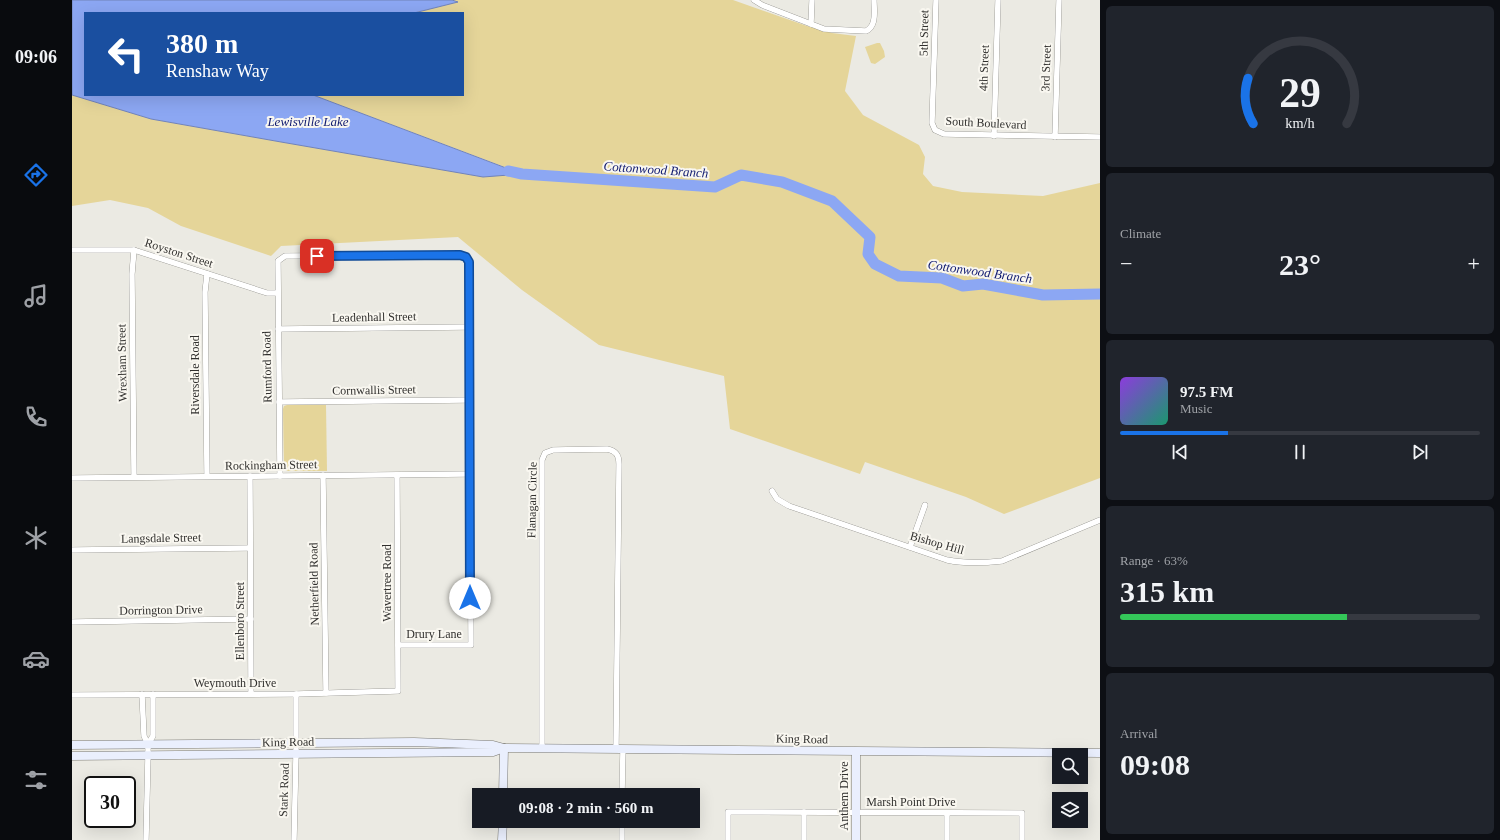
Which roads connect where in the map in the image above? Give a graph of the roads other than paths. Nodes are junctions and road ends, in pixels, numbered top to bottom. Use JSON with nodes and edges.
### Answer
{"nodes":[{"id":1,"x":754,"y":0,"type":"edge"},
{"id":2,"x":812,"y":0,"type":"edge"},
{"id":3,"x":874,"y":0,"type":"edge"},
{"id":4,"x":936,"y":0,"type":"edge"},
{"id":5,"x":998,"y":0,"type":"edge"},
{"id":6,"x":1060,"y":0,"type":"edge"},
{"id":7,"x":811,"y":24,"type":"junction"},
{"id":8,"x":934,"y":67,"type":"joint"},
{"id":9,"x":994,"y":136,"type":"junction"},
{"id":10,"x":1055,"y":137,"type":"junction"},
{"id":11,"x":1100,"y":138,"type":"edge"},
{"id":12,"x":72,"y":250,"type":"edge"},
{"id":13,"x":134,"y":250,"type":"junction"},
{"id":14,"x":207,"y":274,"type":"junction"},
{"id":15,"x":278,"y":293,"type":"junction"},
{"id":16,"x":470,"y":327,"type":"junction"},
{"id":17,"x":278,"y":329,"type":"junction"},
{"id":18,"x":470,"y":400,"type":"junction"},
{"id":19,"x":279,"y":402,"type":"junction"},
{"id":20,"x":470,"y":474,"type":"junction"},
{"id":21,"x":323,"y":475,"type":"junction"},
{"id":22,"x":397,"y":475,"type":"junction"},
{"id":23,"x":207,"y":476,"type":"junction"},
{"id":24,"x":250,"y":476,"type":"junction"},
{"id":25,"x":280,"y":476,"type":"junction"},
{"id":26,"x":134,"y":477,"type":"junction"},
{"id":27,"x":72,"y":478,"type":"edge"},
{"id":28,"x":772,"y":491,"type":"dead end"},
{"id":29,"x":925,"y":505,"type":"dead end"},
{"id":30,"x":1100,"y":520,"type":"edge"},
{"id":31,"x":910,"y":547,"type":"junction"},
{"id":32,"x":250,"y":548,"type":"junction"},
{"id":33,"x":72,"y":550,"type":"edge"},
{"id":34,"x":251,"y":619,"type":"junction"},
{"id":35,"x":72,"y":622,"type":"edge"},
{"id":36,"x":398,"y":645,"type":"junction"},
{"id":37,"x":398,"y":691,"type":"joint"},
{"id":38,"x":326,"y":693,"type":"junction"},
{"id":39,"x":142,"y":694,"type":"junction"},
{"id":40,"x":153,"y":694,"type":"junction"},
{"id":41,"x":252,"y":694,"type":"junction"},
{"id":42,"x":296,"y":694,"type":"junction"},
{"id":43,"x":72,"y":695,"type":"edge"},
{"id":44,"x":369,"y":742,"type":"junction"},
{"id":45,"x":296,"y":743,"type":"junction"},
{"id":46,"x":148,"y":744,"type":"junction"},
{"id":47,"x":194,"y":744,"type":"junction"},
{"id":48,"x":72,"y":745,"type":"edge"},
{"id":49,"x":504,"y":748,"type":"junction"},
{"id":50,"x":542,"y":748,"type":"junction"},
{"id":51,"x":620,"y":749,"type":"junction"},
{"id":52,"x":856,"y":752,"type":"junction"},
{"id":53,"x":369,"y":753,"type":"junction"},
{"id":54,"x":1100,"y":753,"type":"edge"},
{"id":55,"x":296,"y":754,"type":"junction"},
{"id":56,"x":193,"y":755,"type":"junction"},
{"id":57,"x":72,"y":756,"type":"edge"},
{"id":58,"x":148,"y":756,"type":"junction"},
{"id":59,"x":503,"y":788,"type":"edge"},
{"id":60,"x":622,"y":788,"type":"edge"},
{"id":61,"x":804,"y":812,"type":"junction"},
{"id":62,"x":856,"y":812,"type":"junction"},
{"id":63,"x":947,"y":813,"type":"junction"},
{"id":64,"x":503,"y":828,"type":"edge"},
{"id":65,"x":622,"y":828,"type":"edge"},
{"id":66,"x":146,"y":840,"type":"edge"},
{"id":67,"x":294,"y":840,"type":"edge"},
{"id":68,"x":502,"y":840,"type":"edge"},
{"id":69,"x":622,"y":840,"type":"edge"},
{"id":70,"x":728,"y":840,"type":"edge"},
{"id":71,"x":804,"y":840,"type":"edge"},
{"id":72,"x":856,"y":840,"type":"edge"},
{"id":73,"x":947,"y":840,"type":"edge"},
{"id":74,"x":1022,"y":840,"type":"edge"}],
"edges":[{"from":1,"to":7,"type":"street"},
{"from":2,"to":7,"type":"street"},
{"from":3,"to":7,"type":"street"},
{"from":4,"to":8,"type":"street","name":"5th Street"},
{"from":5,"to":9,"type":"street","name":"4th Street"},
{"from":6,"to":10,"type":"street","name":"3rd Street"},
{"from":8,"to":9,"type":"street","name":"South Boulevard"},
{"from":9,"to":10,"type":"street","name":"South Boulevard"},
{"from":10,"to":11,"type":"street","name":"South Boulevard"},
{"from":12,"to":13,"type":"street","name":"Royston Street"},
{"from":13,"to":14,"type":"street","name":"Royston Street"},
{"from":13,"to":26,"type":"street","name":"Wrexham Street"},
{"from":14,"to":15,"type":"street","name":"Royston Street"},
{"from":14,"to":23,"type":"street","name":"Riversdale Road"},
{"from":15,"to":16,"type":"street","name":"Rumford Road"},
{"from":15,"to":17,"type":"street","name":"Rumford Road"},
{"from":16,"to":17,"type":"street","name":"Leadenhall Street"},
{"from":16,"to":18,"type":"street"},
{"from":17,"to":19,"type":"street","name":"Rumford Road"},
{"from":18,"to":19,"type":"street","name":"Cornwallis Street"},
{"from":18,"to":20,"type":"street"},
{"from":19,"to":25,"type":"street","name":"Rumford Road"},
{"from":20,"to":22,"type":"street","name":"Rockingham Street"},
{"from":20,"to":36,"type":"street","name":"Drury Lane"},
{"from":21,"to":22,"type":"street","name":"Rockingham Street"},
{"from":21,"to":25,"type":"street","name":"Rockingham Street"},
{"from":21,"to":38,"type":"street","name":"Netherfield Road"},
{"from":22,"to":36,"type":"street","name":"Wavertree Road"},
{"from":23,"to":24,"type":"street","name":"Rockingham Street"},
{"from":23,"to":26,"type":"street","name":"Rockingham Street"},
{"from":24,"to":25,"type":"street","name":"Rockingham Street"},
{"from":24,"to":32,"type":"street","name":"Ellenboro Street"},
{"from":26,"to":27,"type":"street","name":"Rockingham Street"},
{"from":28,"to":31,"type":"street","name":"Bishop Hill"},
{"from":29,"to":31,"type":"street"},
{"from":30,"to":31,"type":"street","name":"Bishop Hill"},
{"from":32,"to":33,"type":"street","name":"Langsdale Street"},
{"from":32,"to":34,"type":"street","name":"Ellenboro Street"},
{"from":34,"to":35,"type":"street","name":"Dorrington Drive"},
{"from":34,"to":41,"type":"street","name":"Ellenboro Street"},
{"from":36,"to":37,"type":"street","name":"Wavertree Road"},
{"from":37,"to":38,"type":"street","name":"Weymouth Drive"},
{"from":38,"to":42,"type":"street","name":"Weymouth Drive"},
{"from":39,"to":40,"type":"street","name":"Weymouth Drive"},
{"from":39,"to":43,"type":"street","name":"Weymouth Drive"},
{"from":39,"to":46,"type":"street"},
{"from":40,"to":41,"type":"street","name":"Weymouth Drive"},
{"from":40,"to":46,"type":"street"},
{"from":41,"to":42,"type":"street","name":"Weymouth Drive"},
{"from":42,"to":45,"type":"street","name":"Stark Road"},
{"from":44,"to":45,"type":"street","name":"King Road"},
{"from":44,"to":49,"type":"street","name":"King Road"},
{"from":44,"to":53,"type":"street"},
{"from":45,"to":47,"type":"street","name":"King Road"},
{"from":45,"to":55,"type":"street","name":"Stark Road"},
{"from":46,"to":47,"type":"street","name":"King Road"},
{"from":46,"to":48,"type":"street","name":"King Road"},
{"from":46,"to":58,"type":"street"},
{"from":47,"to":56,"type":"street"},
{"from":49,"to":50,"type":"street","name":"King Road"},
{"from":49,"to":53,"type":"street","name":"King Road"},
{"from":49,"to":59,"type":"street"},
{"from":50,"to":51,"type":"street","name":"King Road"},
{"from":50,"to":51,"type":"street","name":"Flanagan Circle"},
{"from":51,"to":52,"type":"street","name":"King Road"},
{"from":51,"to":60,"type":"street"},
{"from":52,"to":54,"type":"street","name":"King Road"},
{"from":52,"to":62,"type":"street","name":"Anthem Drive"},
{"from":53,"to":55,"type":"street","name":"King Road"},
{"from":55,"to":56,"type":"street","name":"King Road"},
{"from":55,"to":67,"type":"street","name":"Stark Road"},
{"from":56,"to":58,"type":"street","name":"King Road"},
{"from":57,"to":58,"type":"street","name":"King Road"},
{"from":58,"to":66,"type":"street"},
{"from":61,"to":62,"type":"street","name":"Marsh Point Drive"},
{"from":61,"to":70,"type":"street","name":"Marsh Point Drive"},
{"from":61,"to":71,"type":"street"},
{"from":62,"to":63,"type":"street","name":"Marsh Point Drive"},
{"from":62,"to":72,"type":"street","name":"Anthem Drive"},
{"from":63,"to":73,"type":"street"},
{"from":63,"to":74,"type":"street","name":"Marsh Point Drive"},
{"from":64,"to":68,"type":"street"},
{"from":65,"to":69,"type":"street"}]}
